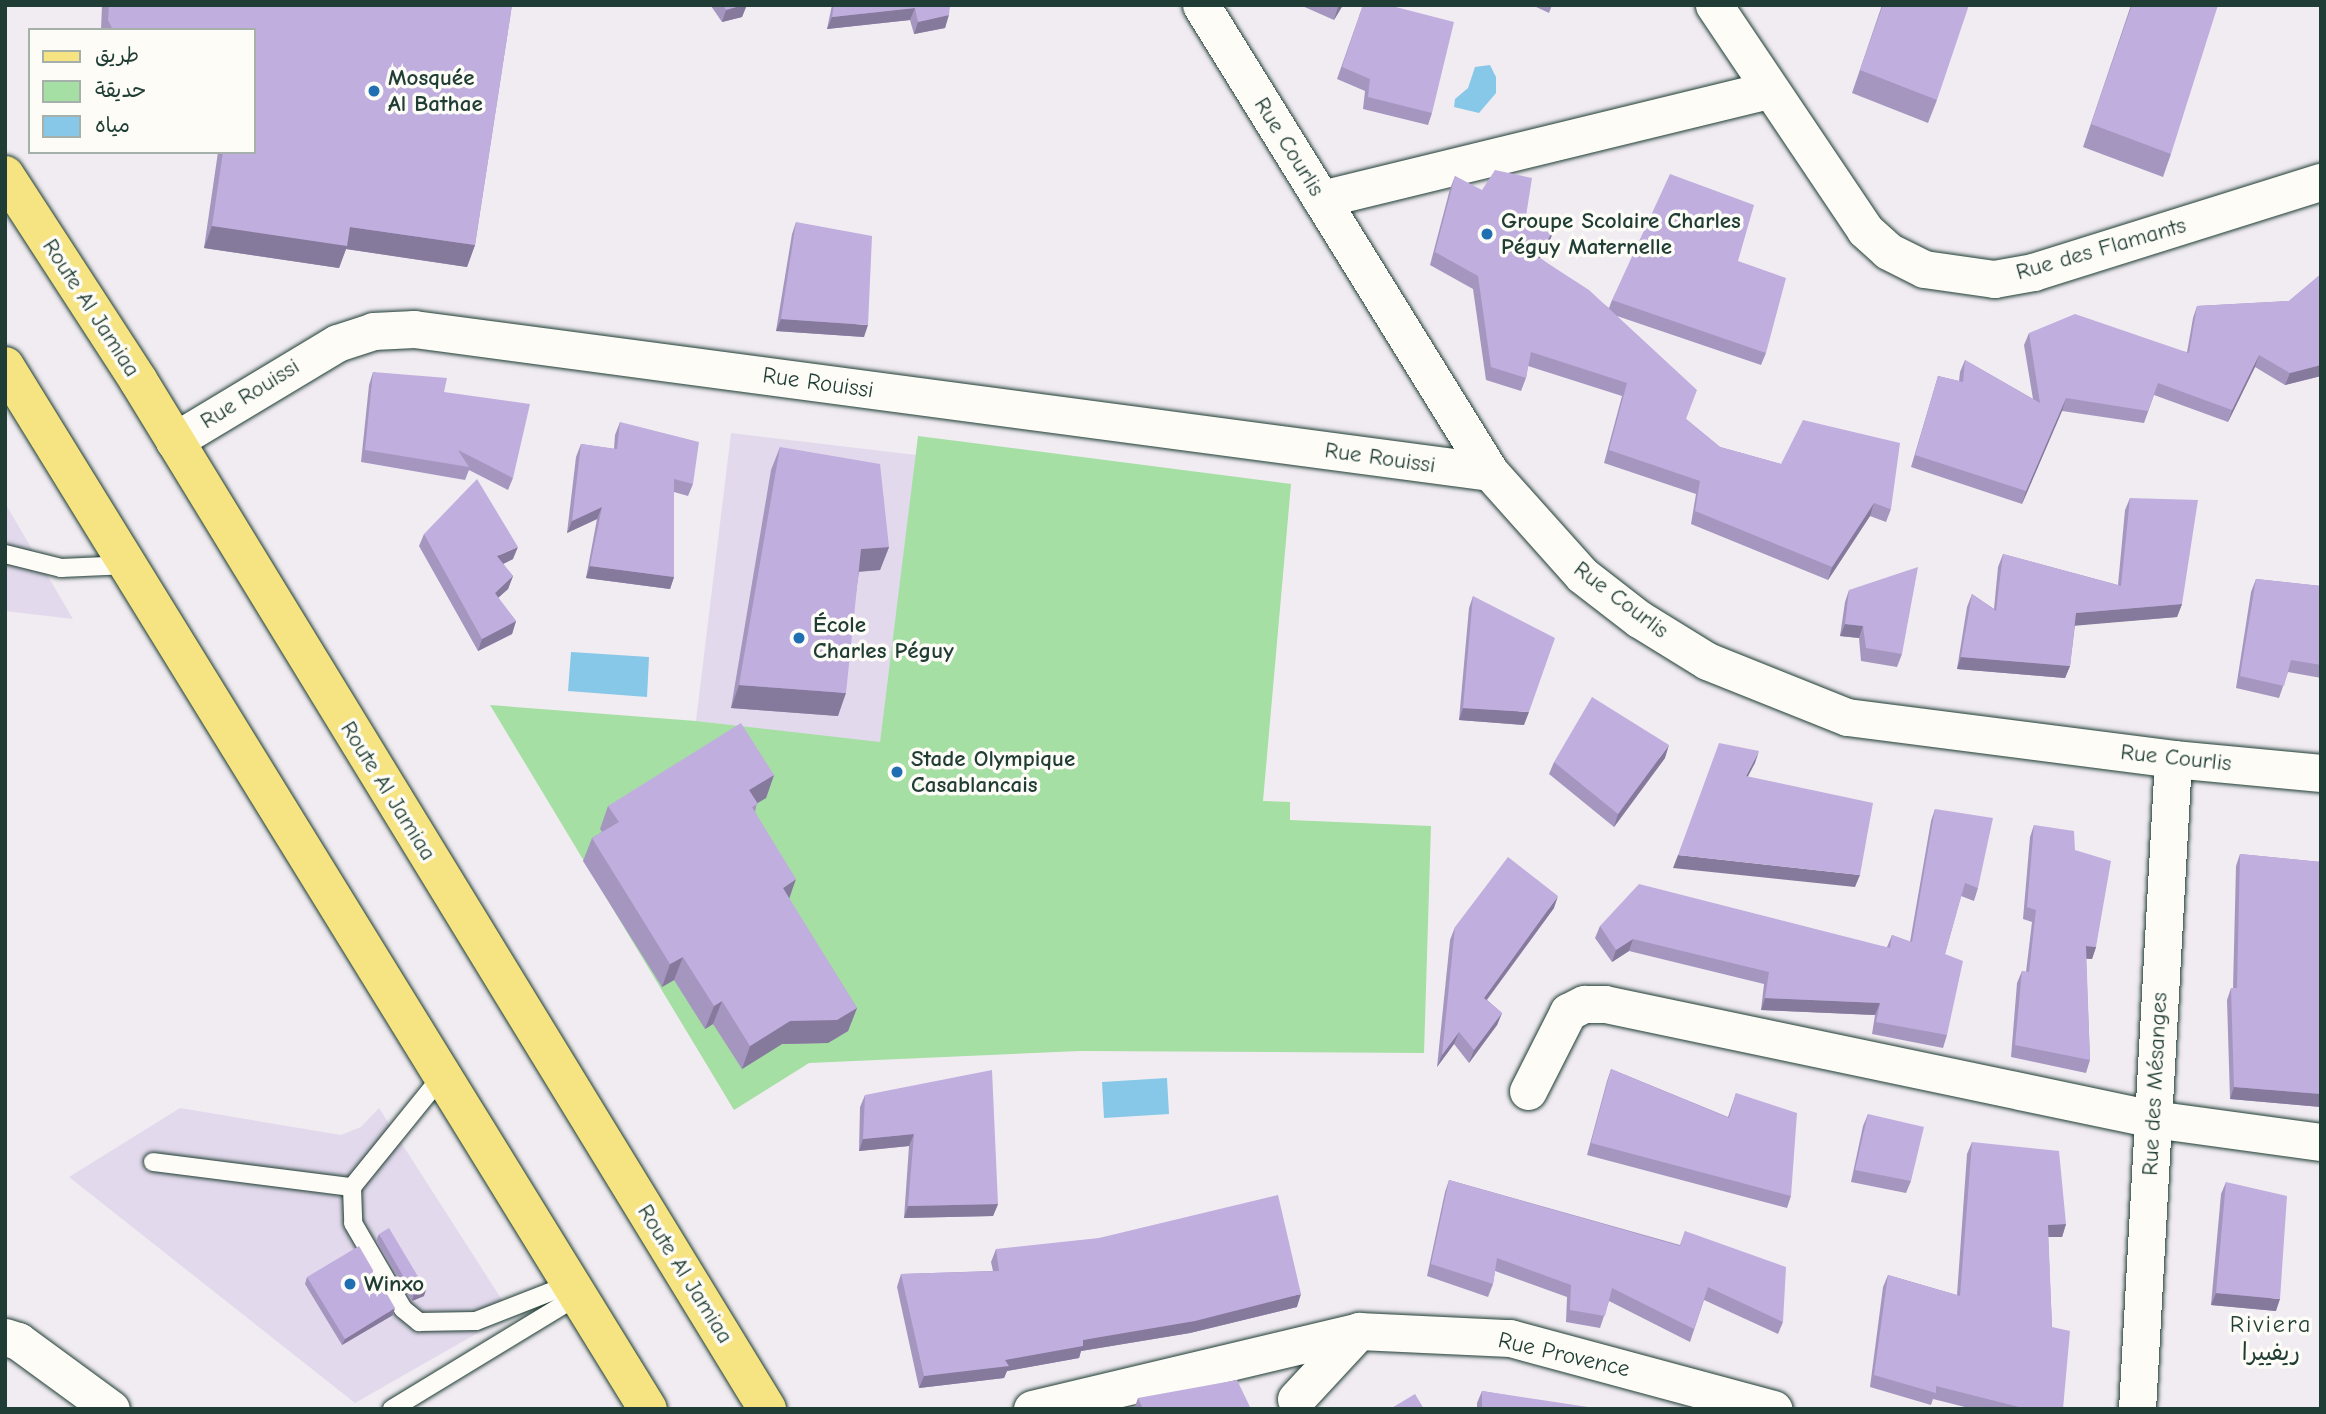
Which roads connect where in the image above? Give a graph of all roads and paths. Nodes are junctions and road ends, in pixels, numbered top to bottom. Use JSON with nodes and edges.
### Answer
{"nodes":[{"id":1,"x":1201,"y":5,"type":"edge"},
{"id":2,"x":1714,"y":5,"type":"edge"},
{"id":3,"x":1769,"y":90,"type":"junction"},
{"id":4,"x":5,"y":175,"type":"edge"},
{"id":5,"x":2321,"y":183,"type":"edge"},
{"id":6,"x":1321,"y":199,"type":"junction"},
{"id":7,"x":5,"y":366,"type":"edge"},
{"id":8,"x":174,"y":441,"type":"junction"},
{"id":9,"x":1490,"y":472,"type":"junction"},
{"id":10,"x":5,"y":554,"type":"edge"},
{"id":11,"x":128,"y":565,"type":"junction"},
{"id":12,"x":2173,"y":759,"type":"junction"},
{"id":13,"x":2321,"y":772,"type":"edge"},
{"id":14,"x":442,"y":1076,"type":"junction"},
{"id":15,"x":1528,"y":1091,"type":"dead end"},
{"id":16,"x":2153,"y":1119,"type":"junction"},
{"id":17,"x":2321,"y":1142,"type":"edge"},
{"id":18,"x":153,"y":1162,"type":"dead end"},
{"id":19,"x":352,"y":1187,"type":"junction"},
{"id":20,"x":575,"y":1290,"type":"junction"},
{"id":21,"x":1359,"y":1331,"type":"junction"},
{"id":22,"x":5,"y":1337,"type":"edge"},
{"id":23,"x":1296,"y":1399,"type":"dead end"},
{"id":24,"x":111,"y":1409,"type":"edge"},
{"id":25,"x":392,"y":1409,"type":"edge"},
{"id":26,"x":648,"y":1409,"type":"edge"},
{"id":27,"x":767,"y":1409,"type":"edge"},
{"id":28,"x":1032,"y":1409,"type":"edge"},
{"id":29,"x":1774,"y":1409,"type":"edge"},
{"id":30,"x":2137,"y":1409,"type":"edge"}],
"edges":[{"from":1,"to":6,"type":"street","name":"Rue Courlis"},
{"from":2,"to":3,"type":"street","name":"Rue des Flamants"},
{"from":3,"to":5,"type":"street","name":"Rue des Flamants"},
{"from":3,"to":6,"type":"street"},
{"from":4,"to":8,"type":"main road","name":"Route Al Jamiaa"},
{"from":6,"to":9,"type":"street","name":"Rue Courlis"},
{"from":7,"to":11,"type":"main road"},
{"from":8,"to":9,"type":"street","name":"Rue Rouissi"},
{"from":8,"to":27,"type":"main road","name":"Route Al Jamiaa"},
{"from":9,"to":12,"type":"street","name":"Rue Courlis"},
{"from":10,"to":11,"type":"lane"},
{"from":11,"to":14,"type":"main road"},
{"from":12,"to":13,"type":"street","name":"Rue Courlis"},
{"from":12,"to":16,"type":"street","name":"Rue des Mésanges"},
{"from":14,"to":19,"type":"lane"},
{"from":14,"to":20,"type":"main road"},
{"from":15,"to":16,"type":"street"},
{"from":16,"to":17,"type":"street"},
{"from":16,"to":30,"type":"street","name":"Rue des Mésanges"},
{"from":18,"to":19,"type":"lane"},
{"from":19,"to":20,"type":"lane"},
{"from":20,"to":25,"type":"lane"},
{"from":20,"to":26,"type":"main road"},
{"from":21,"to":23,"type":"street"},
{"from":21,"to":28,"type":"street","name":"Rue Provence"},
{"from":21,"to":29,"type":"street","name":"Rue Provence"},
{"from":22,"to":24,"type":"street"}]}
